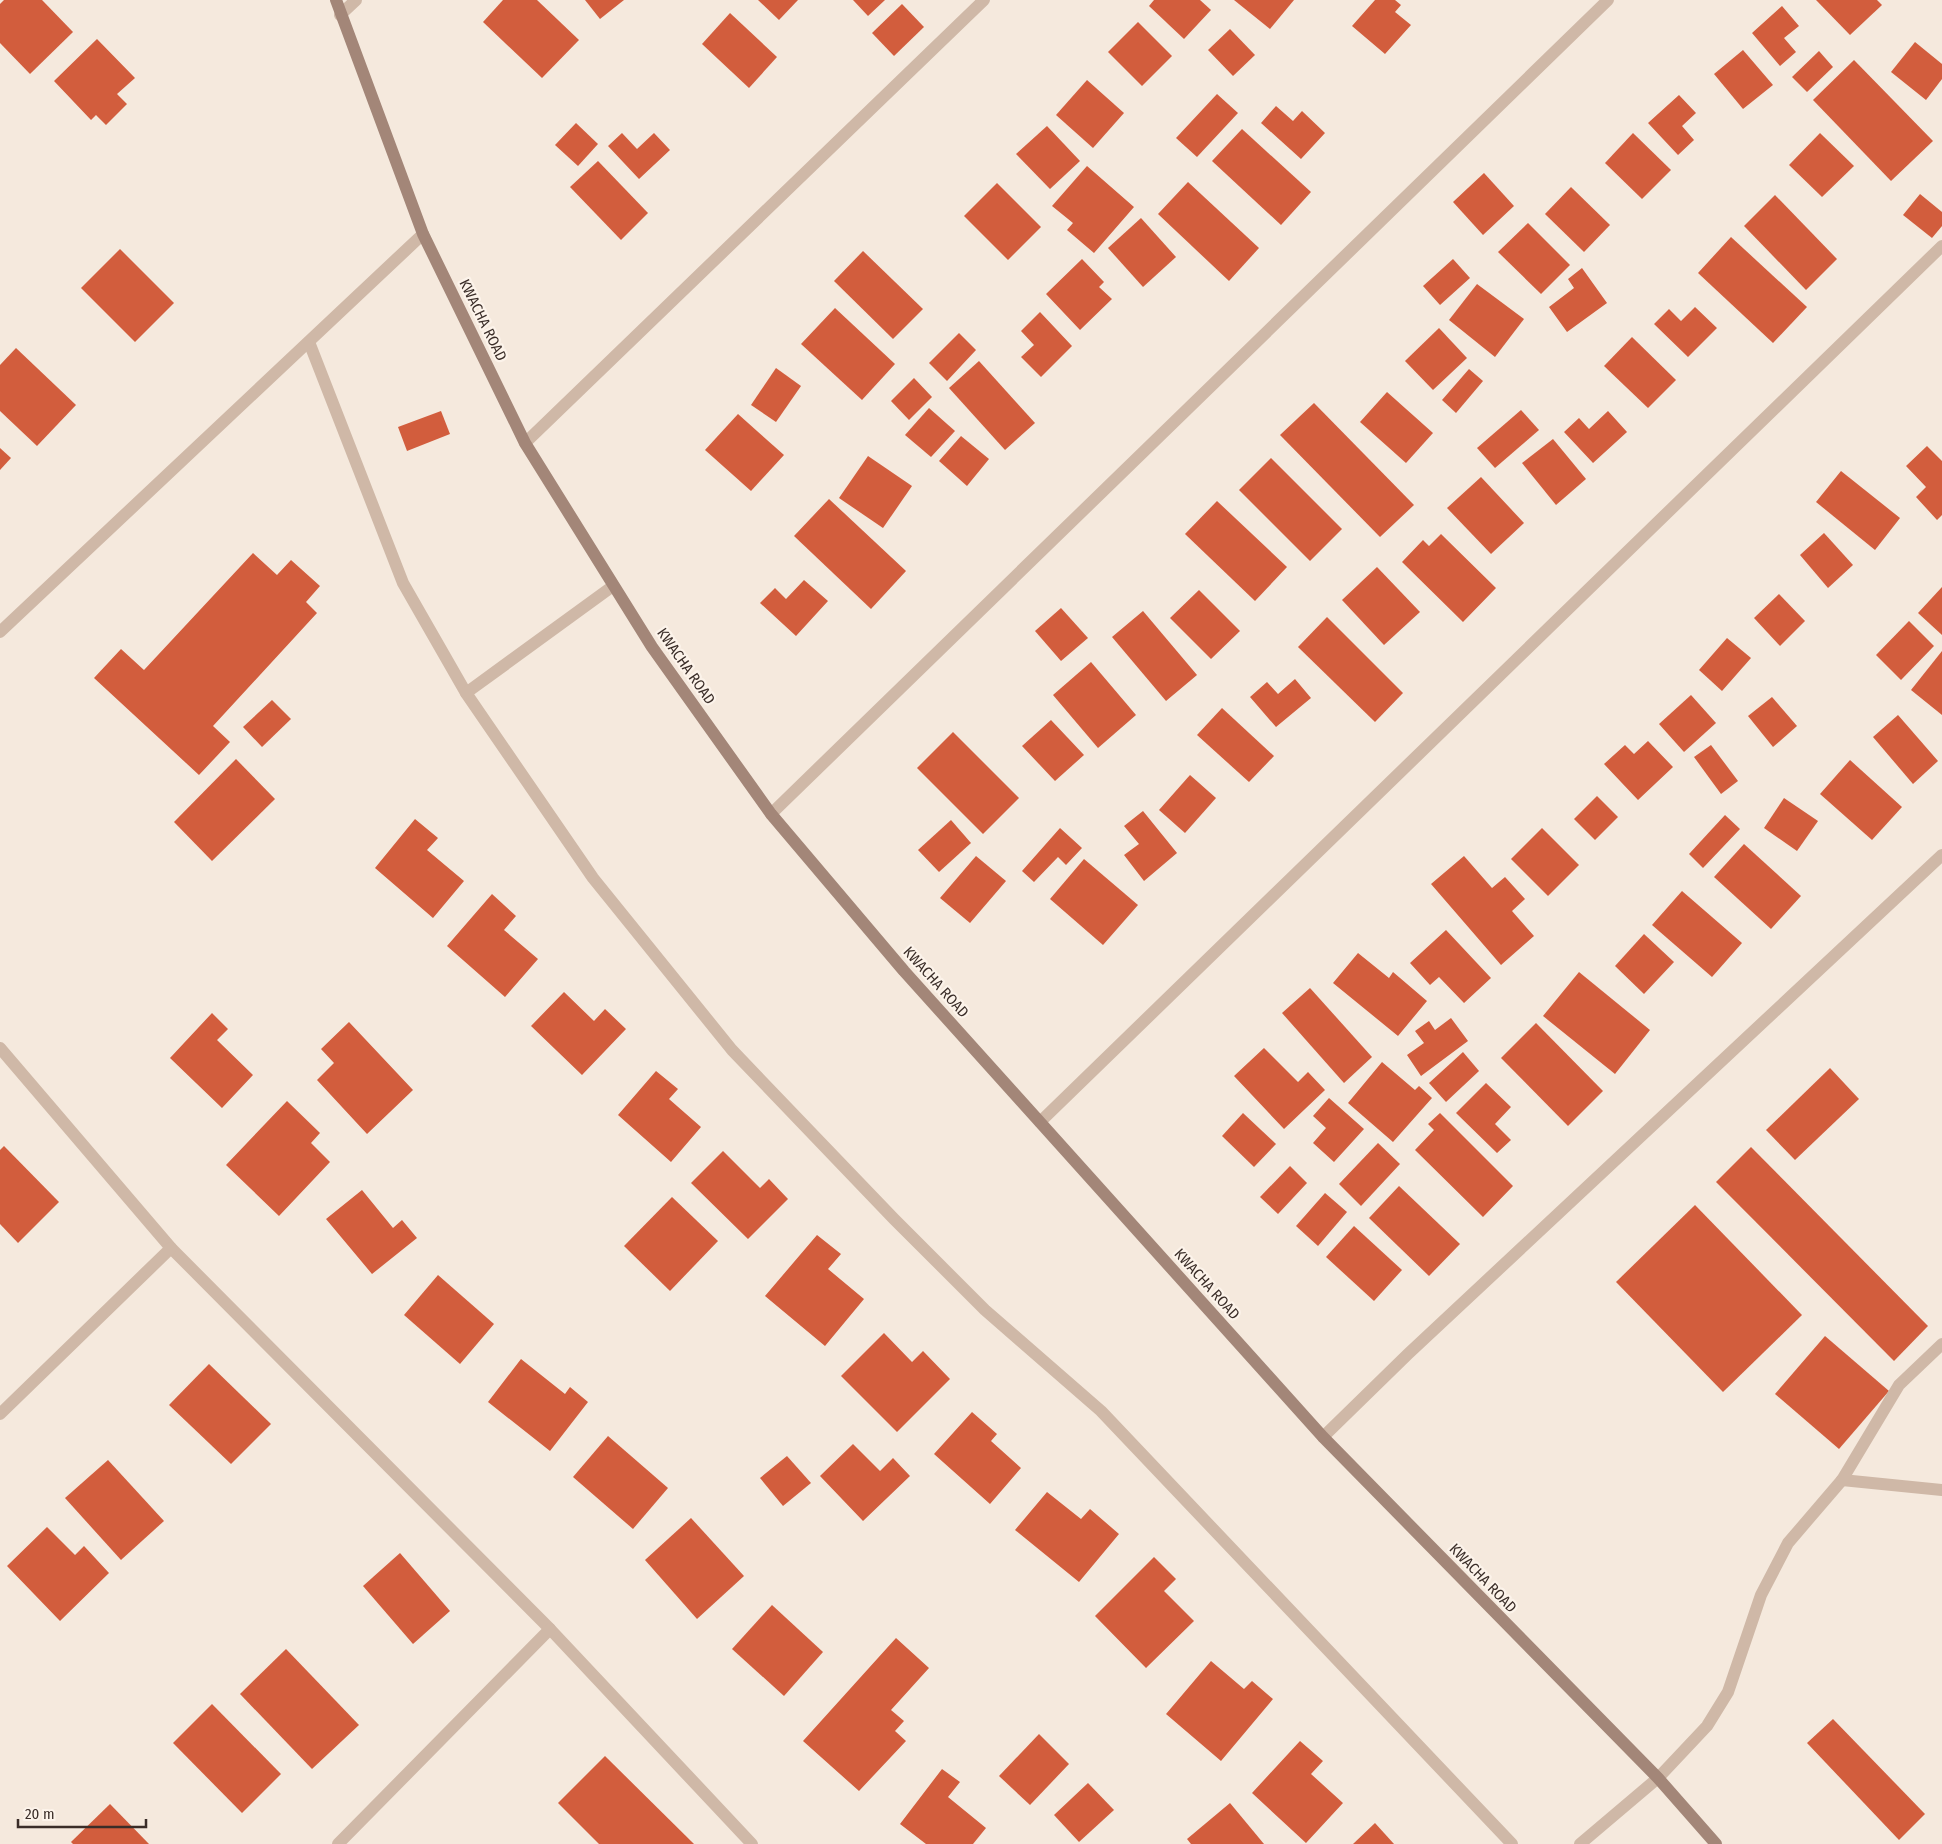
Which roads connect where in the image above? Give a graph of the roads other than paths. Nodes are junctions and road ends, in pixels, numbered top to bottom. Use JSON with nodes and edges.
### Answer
{"nodes":[{"id":1,"x":336,"y":0,"type":"edge"},
{"id":2,"x":356,"y":0,"type":"edge"},
{"id":3,"x":984,"y":0,"type":"edge"},
{"id":4,"x":1608,"y":0,"type":"edge"},
{"id":5,"x":340,"y":14,"type":"junction"},
{"id":6,"x":423,"y":234,"type":"junction"},
{"id":7,"x":1942,"y":246,"type":"edge"},
{"id":8,"x":309,"y":342,"type":"junction"},
{"id":9,"x":525,"y":443,"type":"junction"},
{"id":10,"x":613,"y":586,"type":"junction"},
{"id":11,"x":0,"y":632,"type":"edge"},
{"id":12,"x":466,"y":693,"type":"junction"},
{"id":13,"x":770,"y":814,"type":"junction"},
{"id":14,"x":1942,"y":854,"type":"edge"},
{"id":15,"x":0,"y":1048,"type":"edge"},
{"id":16,"x":1040,"y":1122,"type":"junction"},
{"id":17,"x":171,"y":1248,"type":"junction"},
{"id":18,"x":1942,"y":1344,"type":"edge"},
{"id":19,"x":0,"y":1414,"type":"edge"},
{"id":20,"x":1323,"y":1437,"type":"junction"},
{"id":21,"x":1842,"y":1480,"type":"junction"},
{"id":22,"x":1942,"y":1490,"type":"edge"},
{"id":23,"x":550,"y":1629,"type":"junction"},
{"id":24,"x":1658,"y":1778,"type":"junction"},
{"id":25,"x":338,"y":1844,"type":"edge"},
{"id":26,"x":752,"y":1844,"type":"edge"},
{"id":27,"x":1512,"y":1844,"type":"edge"},
{"id":28,"x":1580,"y":1844,"type":"edge"},
{"id":29,"x":1716,"y":1844,"type":"edge"}],
"edges":[{"from":1,"to":5,"type":"main road","name":"KWACHA ROAD"},
{"from":2,"to":5,"type":"street"},
{"from":3,"to":9,"type":"street"},
{"from":4,"to":13,"type":"street"},
{"from":5,"to":6,"type":"main road","name":"KWACHA ROAD"},
{"from":6,"to":8,"type":"street"},
{"from":6,"to":9,"type":"main road","name":"KWACHA ROAD"},
{"from":7,"to":16,"type":"street"},
{"from":8,"to":11,"type":"street"},
{"from":8,"to":12,"type":"street"},
{"from":9,"to":10,"type":"main road","name":"KWACHA ROAD"},
{"from":10,"to":12,"type":"street"},
{"from":10,"to":13,"type":"main road","name":"KWACHA ROAD"},
{"from":12,"to":27,"type":"street"},
{"from":13,"to":16,"type":"main road","name":"KWACHA ROAD"},
{"from":14,"to":20,"type":"street"},
{"from":15,"to":17,"type":"street"},
{"from":16,"to":20,"type":"main road","name":"KWACHA ROAD"},
{"from":17,"to":19,"type":"street"},
{"from":17,"to":23,"type":"street"},
{"from":18,"to":21,"type":"street"},
{"from":20,"to":24,"type":"main road","name":"KWACHA ROAD"},
{"from":21,"to":22,"type":"street"},
{"from":21,"to":24,"type":"street"},
{"from":23,"to":25,"type":"street"},
{"from":23,"to":26,"type":"street"},
{"from":24,"to":28,"type":"street"},
{"from":24,"to":29,"type":"main road","name":"KWACHA ROAD"}]}
